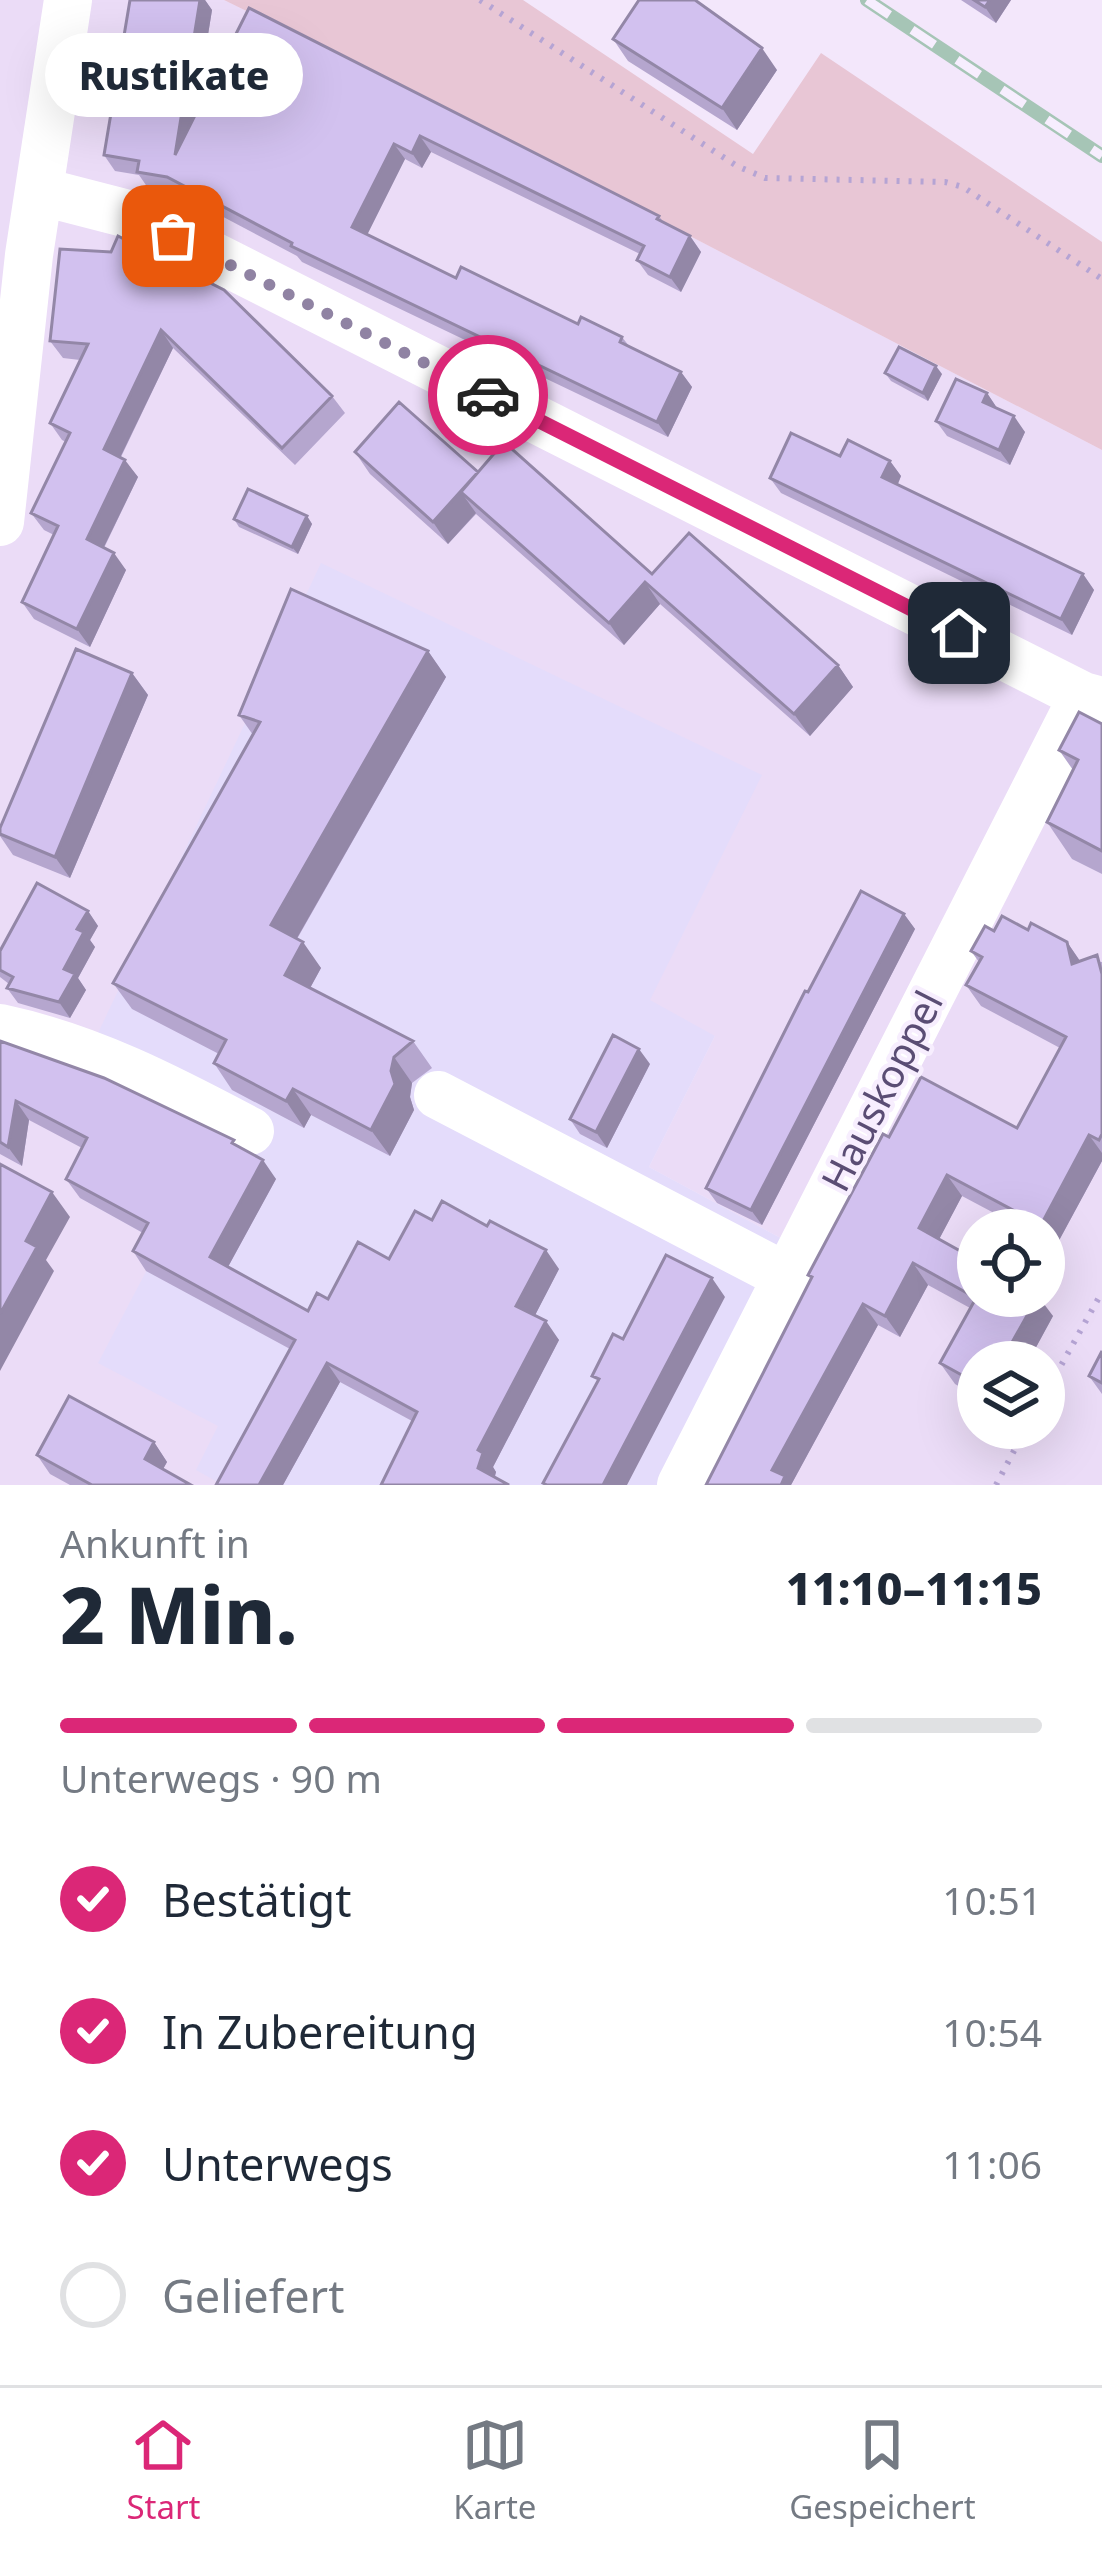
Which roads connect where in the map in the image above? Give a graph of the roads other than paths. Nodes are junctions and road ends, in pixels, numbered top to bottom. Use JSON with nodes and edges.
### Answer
{"nodes":[{"id":1,"x":68,"y":0,"type":"edge"},
{"id":2,"x":39,"y":190,"type":"junction"},
{"id":3,"x":0,"y":522,"type":"edge"},
{"id":4,"x":1093,"y":699,"type":"edge"},
{"id":5,"x":0,"y":1028,"type":"edge"},
{"id":6,"x":438,"y":1095,"type":"dead end"},
{"id":7,"x":250,"y":1131,"type":"dead end"},
{"id":8,"x":787,"y":1277,"type":"junction"},
{"id":9,"x":681,"y":1485,"type":"edge"}],
"edges":[{"from":1,"to":2,"type":"street"},
{"from":2,"to":3,"type":"street"},
{"from":2,"to":4,"type":"street"},
{"from":4,"to":8,"type":"street","name":"Hauskoppel"},
{"from":5,"to":7,"type":"street"},
{"from":6,"to":8,"type":"street"},
{"from":8,"to":9,"type":"street","name":"Hauskoppel"}]}
